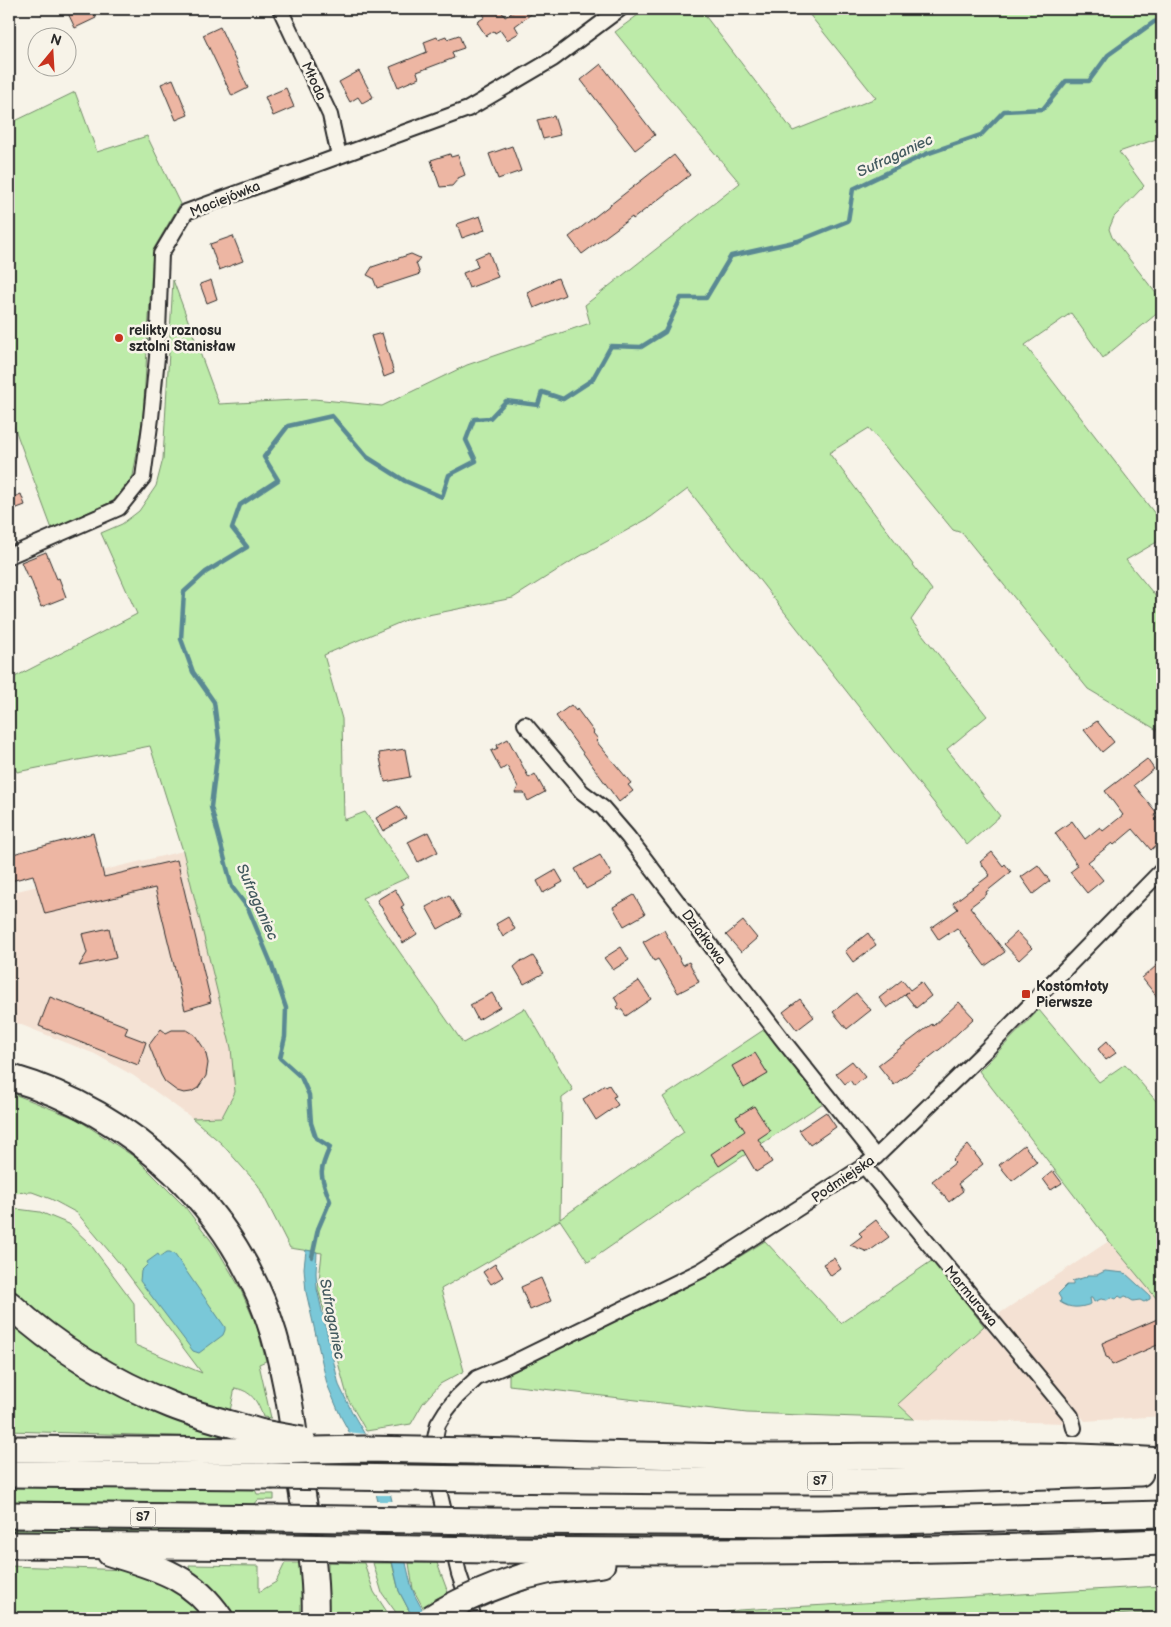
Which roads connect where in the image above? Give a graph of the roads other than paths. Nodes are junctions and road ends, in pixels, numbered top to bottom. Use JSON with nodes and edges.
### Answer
{"nodes":[{"id":1,"x":280,"y":9,"type":"edge"},
{"id":2,"x":620,"y":9,"type":"edge"},
{"id":3,"x":339,"y":156,"type":"junction"},
{"id":4,"x":9,"y":556,"type":"edge"},
{"id":5,"x":525,"y":724,"type":"dead end"},
{"id":6,"x":1162,"y":870,"type":"edge"},
{"id":7,"x":9,"y":1077,"type":"edge"},
{"id":8,"x":876,"y":1157,"type":"junction"},
{"id":9,"x":864,"y":1166,"type":"junction"},
{"id":10,"x":9,"y":1304,"type":"edge"},
{"id":11,"x":1074,"y":1428,"type":"dead end"},
{"id":12,"x":265,"y":1442,"type":"junction"},
{"id":13,"x":9,"y":1449,"type":"edge"},
{"id":14,"x":1162,"y":1460,"type":"edge"},
{"id":15,"x":1162,"y":1472,"type":"edge"},
{"id":16,"x":9,"y":1474,"type":"edge"},
{"id":17,"x":1162,"y":1514,"type":"edge"},
{"id":18,"x":9,"y":1515,"type":"edge"},
{"id":19,"x":1162,"y":1542,"type":"edge"},
{"id":20,"x":9,"y":1544,"type":"edge"},
{"id":21,"x":84,"y":1545,"type":"junction"},
{"id":22,"x":699,"y":1552,"type":"junction"},
{"id":23,"x":220,"y":1618,"type":"edge"},
{"id":24,"x":315,"y":1618,"type":"edge"},
{"id":25,"x":431,"y":1618,"type":"edge"},
{"id":26,"x":474,"y":1618,"type":"edge"}],
"edges":[{"from":1,"to":3,"type":"street","name":"Młoda"},
{"from":2,"to":3,"type":"street","name":"Maciejówka"},
{"from":3,"to":4,"type":"street","name":"Maciejówka"},
{"from":5,"to":8,"type":"street","name":"Działkowa"},
{"from":6,"to":8,"type":"street","name":"Podmiejska"},
{"from":7,"to":24,"type":"highway"},
{"from":8,"to":9,"type":"street","name":"Podmiejska"},
{"from":9,"to":11,"type":"street","name":"Marmurowa"},
{"from":9,"to":26,"type":"street","name":"Podmiejska"},
{"from":10,"to":12,"type":"highway"},
{"from":12,"to":13,"type":"highway"},
{"from":12,"to":14,"type":"highway","bridge":true},
{"from":15,"to":16,"type":"highway","number":"S7","bridge":true},
{"from":17,"to":18,"type":"highway","number":"S7","bridge":true},
{"from":19,"to":22,"type":"highway"},
{"from":20,"to":21,"type":"highway"},
{"from":21,"to":22,"type":"highway","bridge":true},
{"from":21,"to":23,"type":"highway"},
{"from":22,"to":25,"type":"highway","bridge":true}]}
